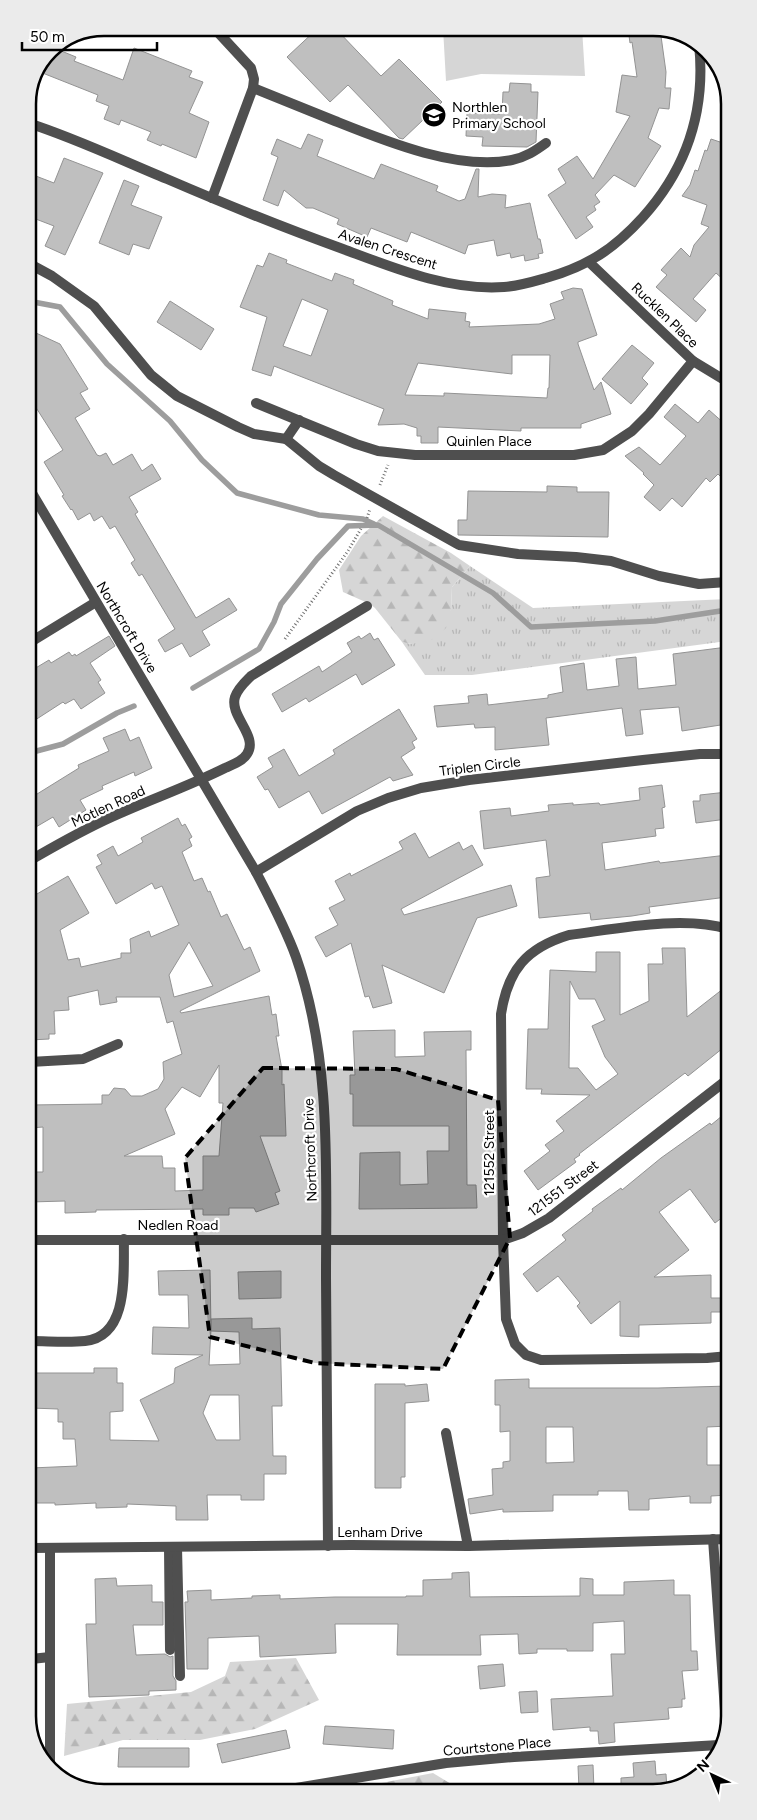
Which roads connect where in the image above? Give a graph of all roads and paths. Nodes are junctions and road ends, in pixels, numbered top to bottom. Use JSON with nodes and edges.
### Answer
{"nodes":[{"id":1,"x":221,"y":36,"type":"edge"},
{"id":2,"x":701,"y":56,"type":"edge"},
{"id":3,"x":253,"y":88,"type":"junction"},
{"id":4,"x":36,"y":126,"type":"edge"},
{"id":5,"x":546,"y":143,"type":"dead end"},
{"id":6,"x":212,"y":198,"type":"junction"},
{"id":7,"x":589,"y":262,"type":"junction"},
{"id":8,"x":36,"y":267,"type":"edge"},
{"id":9,"x":693,"y":361,"type":"junction"},
{"id":10,"x":721,"y":378,"type":"edge"},
{"id":11,"x":256,"y":403,"type":"dead end"},
{"id":12,"x":299,"y":420,"type":"junction"},
{"id":13,"x":286,"y":439,"type":"junction"},
{"id":14,"x":36,"y":500,"type":"edge"},
{"id":15,"x":362,"y":527,"type":"dead end"},
{"id":16,"x":721,"y":582,"type":"edge"},
{"id":17,"x":96,"y":602,"type":"junction"},
{"id":18,"x":367,"y":606,"type":"dead end"},
{"id":19,"x":36,"y":639,"type":"edge"},
{"id":20,"x":282,"y":643,"type":"dead end"},
{"id":21,"x":721,"y":754,"type":"edge"},
{"id":22,"x":201,"y":780,"type":"junction"},
{"id":23,"x":36,"y":859,"type":"edge"},
{"id":24,"x":256,"y":872,"type":"junction"},
{"id":25,"x":721,"y":927,"type":"edge"},
{"id":26,"x":118,"y":1044,"type":"dead end"},
{"id":27,"x":36,"y":1062,"type":"edge"},
{"id":28,"x":721,"y":1084,"type":"edge"},
{"id":29,"x":124,"y":1239,"type":"junction"},
{"id":30,"x":36,"y":1240,"type":"edge"},
{"id":31,"x":326,"y":1240,"type":"junction"},
{"id":32,"x":503,"y":1240,"type":"junction"},
{"id":33,"x":36,"y":1341,"type":"edge"},
{"id":34,"x":721,"y":1357,"type":"edge"},
{"id":35,"x":446,"y":1433,"type":"dead end"},
{"id":36,"x":713,"y":1540,"type":"junction"},
{"id":37,"x":721,"y":1540,"type":"edge"},
{"id":38,"x":328,"y":1546,"type":"junction"},
{"id":39,"x":468,"y":1546,"type":"junction"},
{"id":40,"x":173,"y":1547,"type":"junction"},
{"id":41,"x":36,"y":1548,"type":"edge"},
{"id":42,"x":50,"y":1548,"type":"junction"},
{"id":43,"x":170,"y":1650,"type":"dead end"},
{"id":44,"x":721,"y":1654,"type":"edge"},
{"id":45,"x":50,"y":1657,"type":"junction"},
{"id":46,"x":36,"y":1658,"type":"edge"},
{"id":47,"x":180,"y":1676,"type":"dead end"},
{"id":48,"x":714,"y":1745,"type":"edge"},
{"id":49,"x":50,"y":1757,"type":"edge"},
{"id":50,"x":320,"y":1784,"type":"edge"}],
"edges":[{"from":1,"to":3,"type":"street"},
{"from":2,"to":7,"type":"street","name":"Avalen Crescent"},
{"from":3,"to":5,"type":"street"},
{"from":3,"to":6,"type":"street"},
{"from":4,"to":6,"type":"street","name":"Avalen Crescent"},
{"from":6,"to":7,"type":"street","name":"Avalen Crescent"},
{"from":7,"to":9,"type":"street","name":"Rucklen Place"},
{"from":8,"to":13,"type":"street"},
{"from":9,"to":10,"type":"street","name":"Rucklen Place"},
{"from":9,"to":12,"type":"street","name":"Quinlen Place"},
{"from":11,"to":12,"type":"street","name":"Quinlen Place"},
{"from":12,"to":13,"type":"street"},
{"from":13,"to":16,"type":"street"},
{"from":14,"to":17,"type":"street","name":"Northcroft Drive"},
{"from":15,"to":20,"type":"path"},
{"from":17,"to":19,"type":"street"},
{"from":17,"to":22,"type":"street","name":"Northcroft Drive"},
{"from":18,"to":22,"type":"street"},
{"from":21,"to":24,"type":"street","name":"Triplen Circle"},
{"from":22,"to":23,"type":"street","name":"Motlen Road"},
{"from":22,"to":24,"type":"street","name":"Northcroft Drive"},
{"from":24,"to":31,"type":"street","name":"Northcroft Drive"},
{"from":25,"to":32,"type":"street","name":"121552 Street"},
{"from":26,"to":27,"type":"street"},
{"from":28,"to":32,"type":"street","name":"121551 Street"},
{"from":29,"to":30,"type":"street","name":"Nedlen Road"},
{"from":29,"to":31,"type":"street","name":"Nedlen Road"},
{"from":29,"to":33,"type":"street"},
{"from":31,"to":32,"type":"street","name":"121551 Street"},
{"from":31,"to":38,"type":"street","name":"Northcroft Drive"},
{"from":32,"to":34,"type":"street","name":"121552 Street"},
{"from":35,"to":39,"type":"street"},
{"from":36,"to":37,"type":"street","name":"Lenham Drive"},
{"from":36,"to":39,"type":"street","name":"Lenham Drive"},
{"from":36,"to":44,"type":"street"},
{"from":38,"to":39,"type":"street","name":"Lenham Drive"},
{"from":38,"to":40,"type":"street","name":"Lenham Drive"},
{"from":40,"to":42,"type":"street","name":"Lenham Drive"},
{"from":40,"to":43,"type":"street"},
{"from":40,"to":47,"type":"street"},
{"from":41,"to":42,"type":"street","name":"Lenham Drive"},
{"from":42,"to":45,"type":"street"},
{"from":45,"to":46,"type":"street"},
{"from":45,"to":49,"type":"street"},
{"from":48,"to":50,"type":"street","name":"Courtstone Place"}]}
